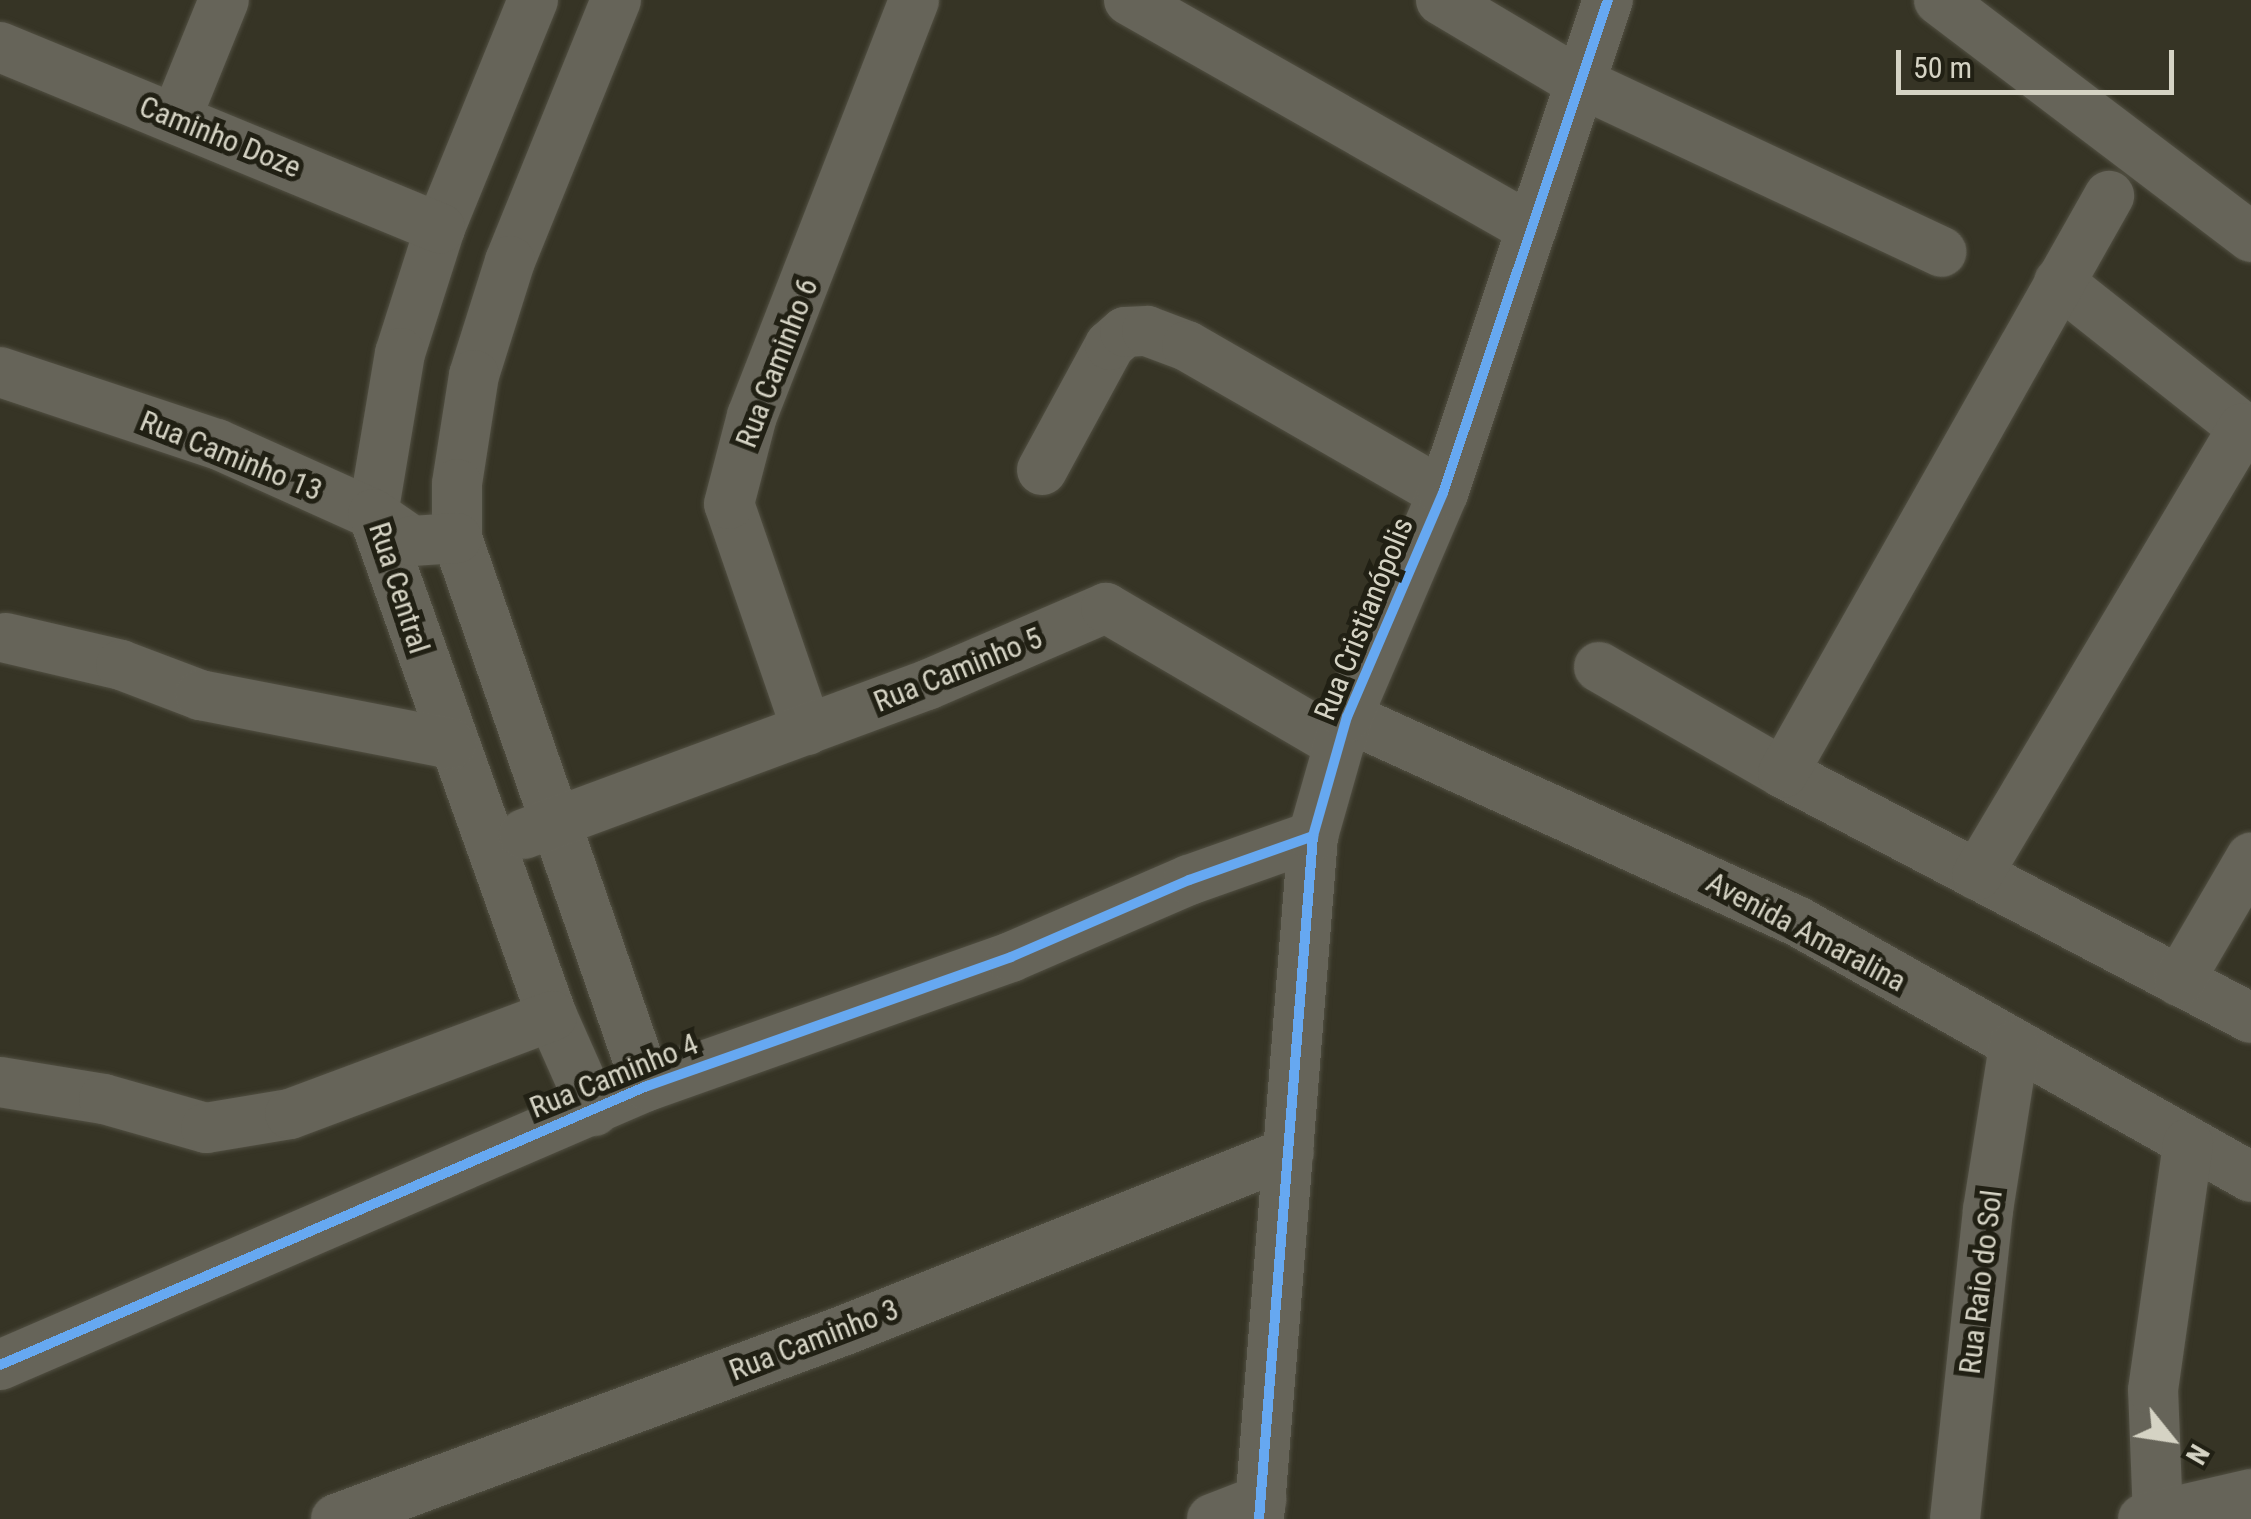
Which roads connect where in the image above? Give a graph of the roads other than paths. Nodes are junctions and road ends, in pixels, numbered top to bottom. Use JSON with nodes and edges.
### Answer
{"nodes":[{"id":1,"x":224,"y":0,"type":"edge"},
{"id":2,"x":532,"y":0,"type":"edge"},
{"id":3,"x":616,"y":0,"type":"edge"},
{"id":4,"x":914,"y":0,"type":"edge"},
{"id":5,"x":1128,"y":0,"type":"edge"},
{"id":6,"x":1442,"y":0,"type":"edge"},
{"id":7,"x":1608,"y":0,"type":"edge"},
{"id":8,"x":1939,"y":0,"type":"edge"},
{"id":9,"x":0,"y":47,"type":"edge"},
{"id":10,"x":1581,"y":83,"type":"junction"},
{"id":11,"x":176,"y":118,"type":"junction"},
{"id":12,"x":2109,"y":196,"type":"dead end"},
{"id":13,"x":440,"y":228,"type":"junction"},
{"id":14,"x":1530,"y":228,"type":"junction"},
{"id":15,"x":2251,"y":237,"type":"edge"},
{"id":16,"x":1941,"y":252,"type":"dead end"},
{"id":17,"x":2059,"y":282,"type":"junction"},
{"id":18,"x":0,"y":372,"type":"edge"},
{"id":19,"x":2247,"y":431,"type":"edge"},
{"id":20,"x":1042,"y":470,"type":"dead end"},
{"id":21,"x":1443,"y":493,"type":"junction"},
{"id":22,"x":373,"y":514,"type":"junction"},
{"id":23,"x":457,"y":538,"type":"junction"},
{"id":24,"x":6,"y":638,"type":"dead end"},
{"id":25,"x":1599,"y":667,"type":"dead end"},
{"id":26,"x":806,"y":730,"type":"junction"},
{"id":27,"x":1343,"y":730,"type":"junction"},
{"id":28,"x":452,"y":744,"type":"junction"},
{"id":29,"x":1782,"y":773,"type":"junction"},
{"id":30,"x":556,"y":822,"type":"junction"},
{"id":31,"x":1313,"y":836,"type":"junction"},
{"id":32,"x":495,"y":845,"type":"junction"},
{"id":33,"x":2251,"y":858,"type":"edge"},
{"id":34,"x":1976,"y":875,"type":"junction"},
{"id":35,"x":2180,"y":981,"type":"junction"},
{"id":36,"x":552,"y":1016,"type":"junction"},
{"id":37,"x":2251,"y":1018,"type":"edge"},
{"id":38,"x":2014,"y":1046,"type":"junction"},
{"id":39,"x":0,"y":1082,"type":"edge"},
{"id":40,"x":647,"y":1086,"type":"junction"},
{"id":41,"x":594,"y":1110,"type":"junction"},
{"id":42,"x":2188,"y":1143,"type":"junction"},
{"id":43,"x":1289,"y":1152,"type":"junction"},
{"id":44,"x":2251,"y":1178,"type":"edge"},
{"id":45,"x":0,"y":1365,"type":"edge"},
{"id":46,"x":2251,"y":1494,"type":"edge"},
{"id":47,"x":1260,"y":1510,"type":"edge"},
{"id":48,"x":2150,"y":1518,"type":"edge"},
{"id":49,"x":336,"y":1519,"type":"edge"},
{"id":50,"x":1212,"y":1519,"type":"edge"},
{"id":51,"x":1955,"y":1519,"type":"edge"}],
"edges":[{"from":1,"to":11,"type":"street"},
{"from":2,"to":13,"type":"street","name":"Rua Central"},
{"from":3,"to":23,"type":"street"},
{"from":4,"to":26,"type":"street","name":"Rua Caminho 6"},
{"from":5,"to":14,"type":"street"},
{"from":6,"to":10,"type":"street"},
{"from":7,"to":10,"type":"street","name":"Rua Cristianópolis"},
{"from":8,"to":15,"type":"street"},
{"from":9,"to":11,"type":"street","name":"Caminho Doze"},
{"from":10,"to":14,"type":"street","name":"Rua Cristianópolis"},
{"from":10,"to":16,"type":"street"},
{"from":11,"to":13,"type":"street","name":"Caminho Doze"},
{"from":12,"to":17,"type":"street"},
{"from":13,"to":22,"type":"street","name":"Rua Central"},
{"from":14,"to":21,"type":"street","name":"Rua Cristianópolis"},
{"from":17,"to":19,"type":"street"},
{"from":17,"to":29,"type":"street"},
{"from":18,"to":22,"type":"street","name":"Rua Caminho 13"},
{"from":19,"to":34,"type":"street"},
{"from":20,"to":21,"type":"street"},
{"from":21,"to":27,"type":"street","name":"Rua Cristianópolis"},
{"from":22,"to":23,"type":"street","name":"Rua Caminho 13"},
{"from":22,"to":28,"type":"street","name":"Rua Central"},
{"from":23,"to":30,"type":"street"},
{"from":24,"to":28,"type":"street"},
{"from":25,"to":29,"type":"street"},
{"from":26,"to":27,"type":"street","name":"Rua Caminho 5"},
{"from":26,"to":30,"type":"street","name":"Rua Caminho 5"},
{"from":27,"to":31,"type":"street","name":"Rua Cristianópolis"},
{"from":27,"to":38,"type":"street","name":"Avenida Amaralina"},
{"from":28,"to":32,"type":"street","name":"Rua Central"},
{"from":29,"to":34,"type":"street"},
{"from":30,"to":32,"type":"street","name":"Rua Caminho 5"},
{"from":30,"to":40,"type":"street"},
{"from":31,"to":40,"type":"street","name":"Rua Caminho 4"},
{"from":31,"to":43,"type":"street","name":"Rua Cristianópolis"},
{"from":32,"to":36,"type":"street","name":"Rua Central"},
{"from":33,"to":35,"type":"street"},
{"from":34,"to":35,"type":"street"},
{"from":35,"to":37,"type":"street"},
{"from":36,"to":39,"type":"street"},
{"from":36,"to":41,"type":"street","name":"Rua Central"},
{"from":38,"to":42,"type":"street","name":"Avenida Amaralina"},
{"from":38,"to":51,"type":"street","name":"Rua Raio do Sol"},
{"from":40,"to":41,"type":"street","name":"Rua Caminho 4"},
{"from":41,"to":45,"type":"street","name":"Rua Caminho 4"},
{"from":42,"to":44,"type":"street","name":"Avenida Amaralina"},
{"from":42,"to":48,"type":"street"},
{"from":43,"to":47,"type":"street","name":"Rua Cristianópolis"},
{"from":43,"to":49,"type":"street","name":"Rua Caminho 3"},
{"from":46,"to":48,"type":"street"},
{"from":47,"to":50,"type":"street"}]}
